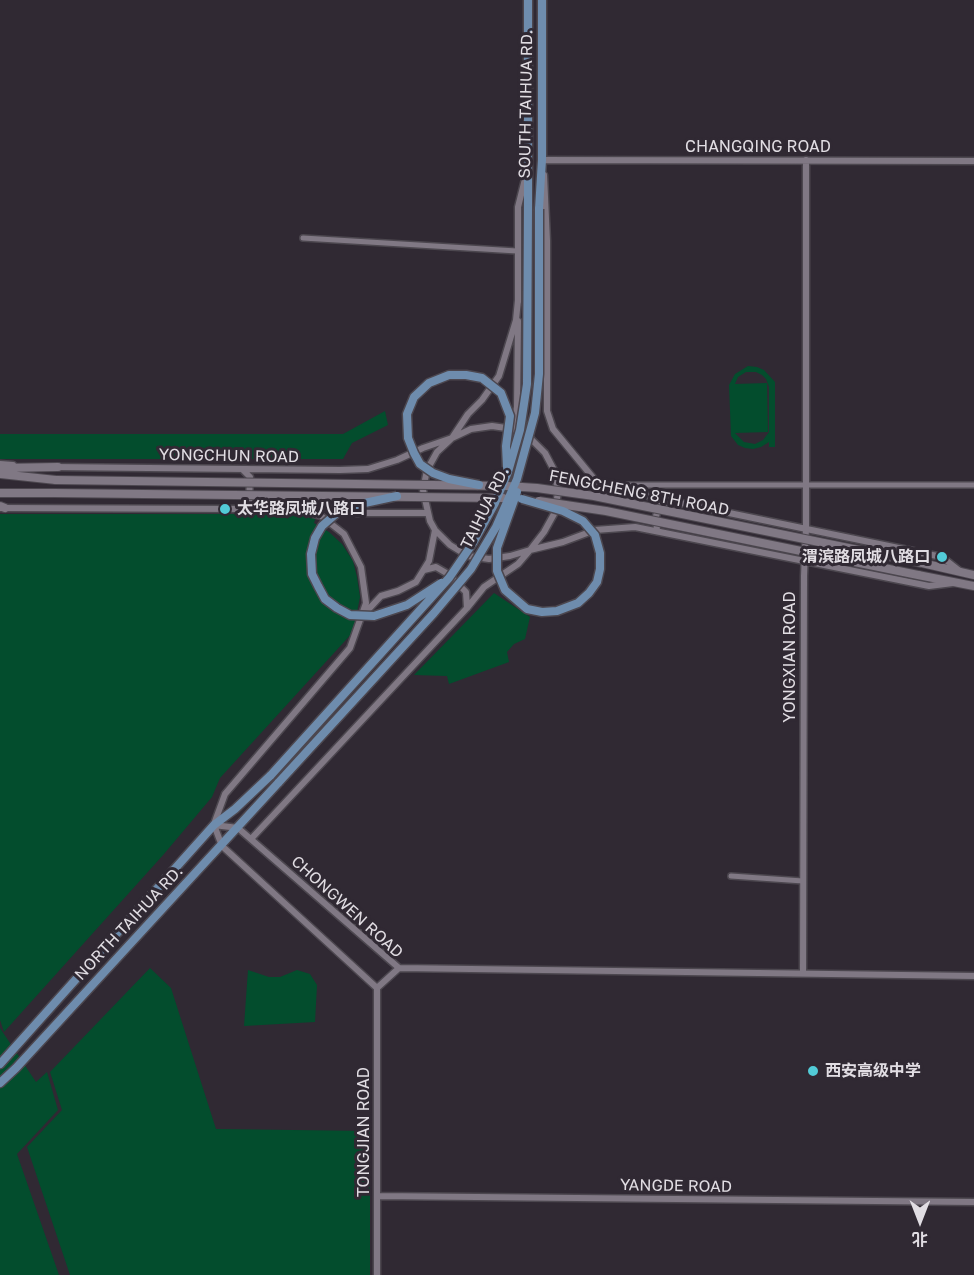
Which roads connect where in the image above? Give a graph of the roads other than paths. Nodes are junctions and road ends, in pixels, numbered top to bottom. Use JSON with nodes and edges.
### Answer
{"nodes":[{"id":1,"x":528,"y":0,"type":"edge"},
{"id":2,"x":542,"y":0,"type":"edge"},
{"id":3,"x":529,"y":159,"type":"junction"},
{"id":4,"x":542,"y":160,"type":"junction"},
{"id":5,"x":806,"y":160,"type":"junction"},
{"id":6,"x":974,"y":160,"type":"edge"},
{"id":7,"x":528,"y":208,"type":"joint"},
{"id":8,"x":539,"y":209,"type":"joint"},
{"id":9,"x":303,"y":237,"type":"dead end"},
{"id":10,"x":517,"y":251,"type":"junction"},
{"id":11,"x":518,"y":300,"type":"junction"},
{"id":12,"x":513,"y":429,"type":"junction"},
{"id":13,"x":452,"y":438,"type":"junction"},
{"id":14,"x":524,"y":458,"type":"junction"},
{"id":15,"x":0,"y":466,"type":"edge"},
{"id":16,"x":58,"y":468,"type":"joint"},
{"id":17,"x":243,"y":470,"type":"junction"},
{"id":18,"x":508,"y":472,"type":"junction"},
{"id":19,"x":555,"y":472,"type":"junction"},
{"id":20,"x":0,"y":474,"type":"edge"},
{"id":21,"x":806,"y":484,"type":"junction"},
{"id":22,"x":479,"y":485,"type":"junction"},
{"id":23,"x":599,"y":485,"type":"junction"},
{"id":24,"x":974,"y":485,"type":"edge"},
{"id":25,"x":0,"y":493,"type":"edge"},
{"id":26,"x":397,"y":496,"type":"junction"},
{"id":27,"x":522,"y":500,"type":"junction"},
{"id":28,"x":671,"y":501,"type":"junction"},
{"id":29,"x":283,"y":506,"type":"junction"},
{"id":30,"x":2,"y":508,"type":"edge"},
{"id":31,"x":241,"y":509,"type":"junction"},
{"id":32,"x":428,"y":513,"type":"junction"},
{"id":33,"x":807,"y":528,"type":"junction"},
{"id":34,"x":435,"y":530,"type":"junction"},
{"id":35,"x":657,"y":531,"type":"junction"},
{"id":36,"x":530,"y":550,"type":"junction"},
{"id":37,"x":805,"y":561,"type":"junction"},
{"id":38,"x":424,"y":570,"type":"junction"},
{"id":39,"x":962,"y":572,"type":"junction"},
{"id":40,"x":974,"y":575,"type":"edge"},
{"id":41,"x":449,"y":578,"type":"junction"},
{"id":42,"x":957,"y":583,"type":"junction"},
{"id":43,"x":974,"y":586,"type":"edge"},
{"id":44,"x":467,"y":608,"type":"junction"},
{"id":45,"x":357,"y":627,"type":"junction"},
{"id":46,"x":271,"y":775,"type":"joint"},
{"id":47,"x":279,"y":782,"type":"joint"},
{"id":48,"x":214,"y":825,"type":"junction"},
{"id":49,"x":238,"y":828,"type":"junction"},
{"id":50,"x":251,"y":839,"type":"junction"},
{"id":51,"x":222,"y":846,"type":"junction"},
{"id":52,"x":731,"y":876,"type":"dead end"},
{"id":53,"x":803,"y":881,"type":"junction"},
{"id":54,"x":399,"y":968,"type":"junction"},
{"id":55,"x":803,"y":973,"type":"junction"},
{"id":56,"x":974,"y":976,"type":"edge"},
{"id":57,"x":377,"y":988,"type":"junction"},
{"id":58,"x":0,"y":1064,"type":"edge"},
{"id":59,"x":0,"y":1083,"type":"edge"},
{"id":60,"x":377,"y":1196,"type":"junction"},
{"id":61,"x":974,"y":1202,"type":"edge"},
{"id":62,"x":377,"y":1275,"type":"edge"}],
"edges":[{"from":1,"to":3,"type":"main road","name":"SOUTH TAIHUA RD."},
{"from":2,"to":4,"type":"main road","name":"SOUTH TAIHUA RD."},
{"from":3,"to":7,"type":"main road","name":"SOUTH TAIHUA RD."},
{"from":3,"to":10,"type":"street"},
{"from":4,"to":5,"type":"street","name":"CHANGQING ROAD"},
{"from":4,"to":8,"type":"main road","name":"SOUTH TAIHUA RD."},
{"from":4,"to":23,"type":"street"},
{"from":5,"to":6,"type":"street","name":"CHANGQING ROAD"},
{"from":5,"to":21,"type":"street","name":"YONGXIAN ROAD"},
{"from":7,"to":18,"type":"main road","name":"TAIHUA RD.","bridge":true},
{"from":8,"to":14,"type":"main road","name":"TAIHUA RD.","bridge":true},
{"from":9,"to":10,"type":"street"},
{"from":10,"to":11,"type":"street"},
{"from":11,"to":12,"type":"street"},
{"from":11,"to":13,"type":"street"},
{"from":12,"to":13,"type":"street"},
{"from":12,"to":19,"type":"street"},
{"from":13,"to":17,"type":"street","name":"YONGCHUN ROAD"},
{"from":13,"to":32,"type":"street"},
{"from":14,"to":27,"type":"main road","bridge":true},
{"from":14,"to":47,"type":"main road","name":"TAIHUA RD.","bridge":true},
{"from":15,"to":16,"type":"main road"},
{"from":16,"to":17,"type":"street","name":"YONGCHUN ROAD"},
{"from":17,"to":31,"type":"street"},
{"from":18,"to":22,"type":"main road","bridge":true},
{"from":18,"to":41,"type":"main road","name":"TAIHUA RD.","bridge":true},
{"from":19,"to":23,"type":"street","name":"FENGCHENG 8TH ROAD"},
{"from":19,"to":36,"type":"street"},
{"from":20,"to":22,"type":"main road","name":"FENGCHENG 8TH ROAD","bridge":true},
{"from":21,"to":23,"type":"street"},
{"from":21,"to":24,"type":"street"},
{"from":21,"to":33,"type":"street","name":"YONGXIAN ROAD"},
{"from":22,"to":39,"type":"main road","name":"FENGCHENG 8TH ROAD","bridge":true},
{"from":23,"to":28,"type":"street","name":"FENGCHENG 8TH ROAD"},
{"from":25,"to":26,"type":"main road","name":"FENGCHENG 8TH ROAD","bridge":true},
{"from":26,"to":27,"type":"main road","name":"FENGCHENG 8TH ROAD","bridge":true},
{"from":26,"to":41,"type":"main road","bridge":true},
{"from":27,"to":42,"type":"main road","name":"FENGCHENG 8TH ROAD","bridge":true},
{"from":28,"to":33,"type":"street","name":"FENGCHENG 8TH ROAD"},
{"from":28,"to":35,"type":"street"},
{"from":29,"to":31,"type":"street"},
{"from":29,"to":32,"type":"street"},
{"from":29,"to":45,"type":"street"},
{"from":30,"to":31,"type":"street"},
{"from":32,"to":34,"type":"street"},
{"from":33,"to":37,"type":"street","name":"YONGXIAN ROAD"},
{"from":33,"to":39,"type":"street","name":"FENGCHENG 8TH ROAD"},
{"from":34,"to":36,"type":"street"},
{"from":34,"to":38,"type":"street"},
{"from":35,"to":36,"type":"street","name":"FENGCHENG 8TH ROAD"},
{"from":35,"to":37,"type":"street","name":"FENGCHENG 8TH ROAD"},
{"from":36,"to":44,"type":"street"},
{"from":37,"to":42,"type":"street","name":"FENGCHENG 8TH ROAD"},
{"from":37,"to":53,"type":"street","name":"YONGXIAN ROAD"},
{"from":38,"to":44,"type":"street"},
{"from":38,"to":45,"type":"street"},
{"from":39,"to":40,"type":"main road","name":"FENGCHENG 8TH ROAD"},
{"from":41,"to":46,"type":"main road","name":"TAIHUA RD.","bridge":true},
{"from":42,"to":43,"type":"main road","name":"FENGCHENG 8TH ROAD"},
{"from":44,"to":50,"type":"street"},
{"from":45,"to":48,"type":"street"},
{"from":46,"to":48,"type":"main road","name":"NORTH TAIHUA RD."},
{"from":47,"to":49,"type":"main road","name":"NORTH TAIHUA RD."},
{"from":48,"to":49,"type":"street"},
{"from":48,"to":51,"type":"street"},
{"from":48,"to":58,"type":"main road","name":"NORTH TAIHUA RD."},
{"from":49,"to":50,"type":"street","name":"CHONGWEN ROAD"},
{"from":49,"to":51,"type":"main road","name":"NORTH TAIHUA RD."},
{"from":50,"to":54,"type":"street","name":"CHONGWEN ROAD"},
{"from":51,"to":57,"type":"street"},
{"from":51,"to":59,"type":"main road","name":"NORTH TAIHUA RD."},
{"from":52,"to":53,"type":"street"},
{"from":53,"to":55,"type":"street","name":"YONGXIAN ROAD"},
{"from":54,"to":55,"type":"street"},
{"from":54,"to":57,"type":"street","name":"CHONGWEN ROAD"},
{"from":55,"to":56,"type":"street"},
{"from":57,"to":60,"type":"street","name":"TONGJIAN ROAD"},
{"from":60,"to":61,"type":"street","name":"YANGDE ROAD"},
{"from":60,"to":62,"type":"street","name":"TONGJIAN ROAD"}]}
